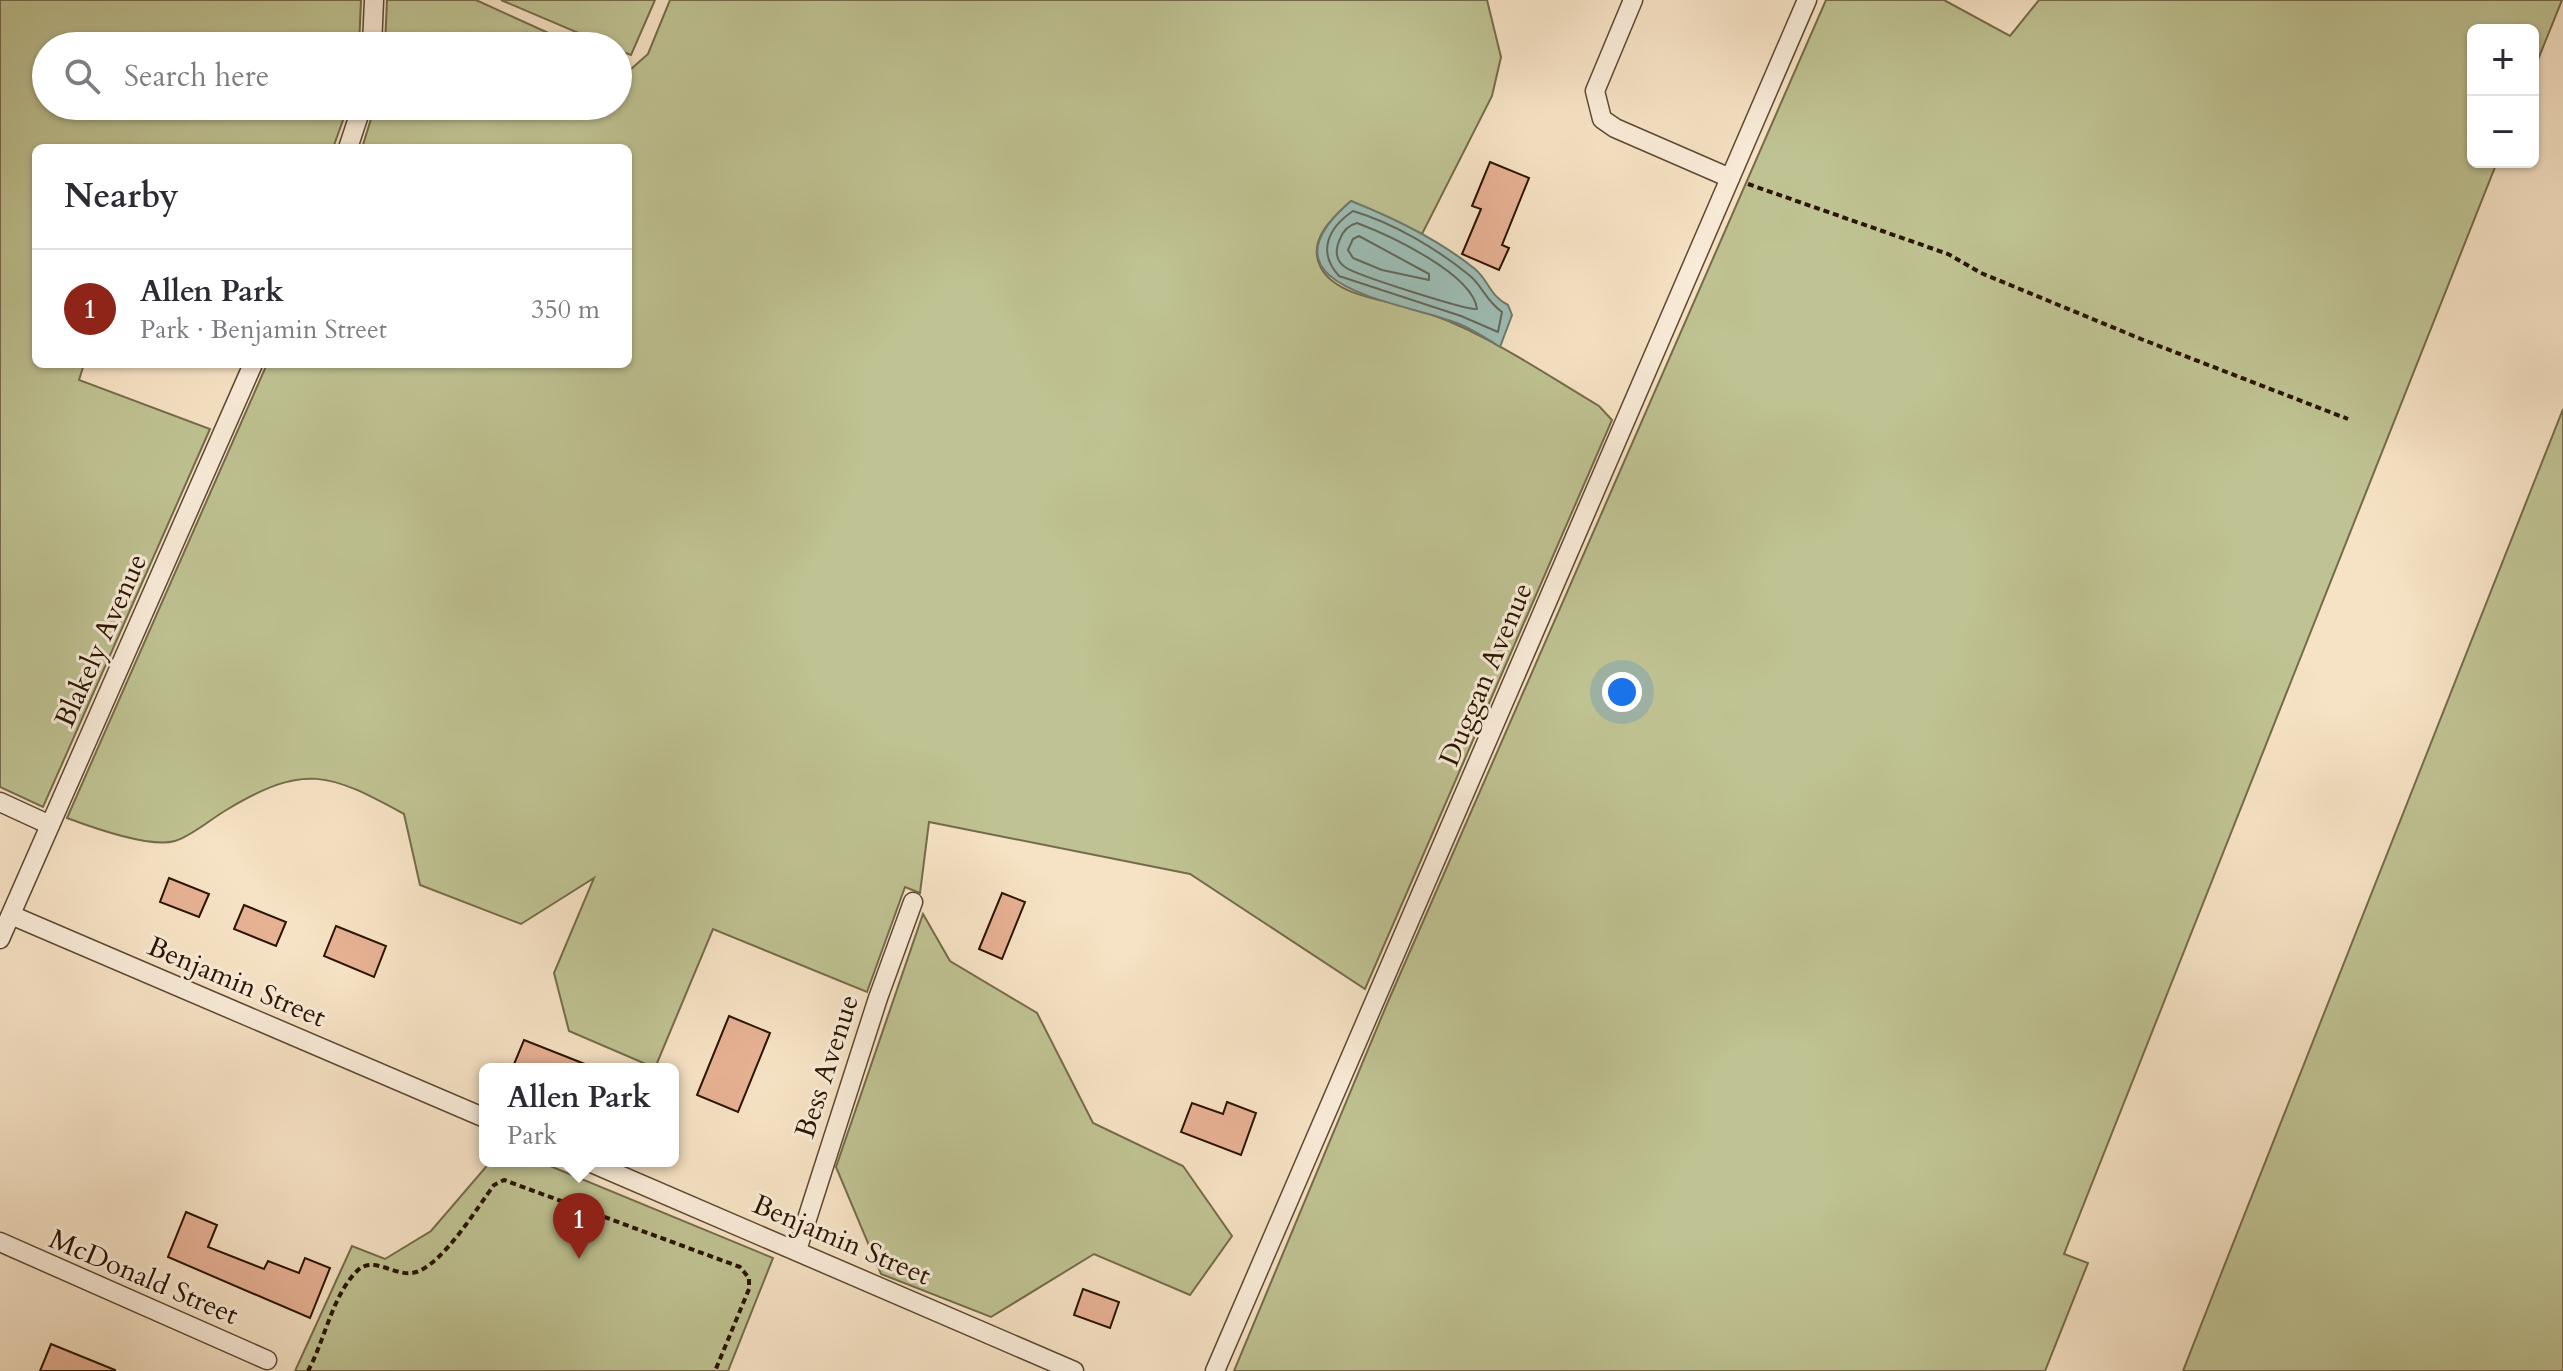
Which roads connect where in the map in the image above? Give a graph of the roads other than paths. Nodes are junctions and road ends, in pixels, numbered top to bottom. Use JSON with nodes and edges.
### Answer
{"nodes":[{"id":1,"x":374,"y":0,"type":"edge"},
{"id":2,"x":1633,"y":0,"type":"edge"},
{"id":3,"x":1807,"y":0,"type":"edge"},
{"id":4,"x":373,"y":32,"type":"edge"},
{"id":5,"x":357,"y":120,"type":"edge"},
{"id":6,"x":349,"y":144,"type":"edge"},
{"id":7,"x":1730,"y":178,"type":"junction"},
{"id":8,"x":251,"y":368,"type":"edge"},
{"id":9,"x":0,"y":802,"type":"edge"},
{"id":10,"x":50,"y":825,"type":"junction"},
{"id":11,"x":913,"y":902,"type":"dead end"},
{"id":12,"x":11,"y":915,"type":"junction"},
{"id":13,"x":0,"y":939,"type":"edge"},
{"id":14,"x":479,"y":1115,"type":"edge"},
{"id":15,"x":601,"y":1167,"type":"edge"},
{"id":16,"x":0,"y":1242,"type":"edge"},
{"id":17,"x":797,"y":1250,"type":"junction"},
{"id":18,"x":267,"y":1360,"type":"dead end"},
{"id":19,"x":1074,"y":1371,"type":"edge"},
{"id":20,"x":1215,"y":1371,"type":"edge"}],
"edges":[{"from":1,"to":4,"type":"street"},
{"from":2,"to":7,"type":"street"},
{"from":3,"to":7,"type":"street","name":"Duggan Avenue"},
{"from":5,"to":6,"type":"street"},
{"from":7,"to":20,"type":"street","name":"Duggan Avenue"},
{"from":8,"to":10,"type":"street","name":"Blakely Avenue"},
{"from":9,"to":10,"type":"street"},
{"from":10,"to":12,"type":"street","name":"Blakely Avenue"},
{"from":11,"to":17,"type":"street","name":"Bess Avenue"},
{"from":12,"to":13,"type":"street","name":"Blakely Avenue"},
{"from":12,"to":14,"type":"street","name":"Benjamin Street"},
{"from":15,"to":17,"type":"street","name":"Benjamin Street"},
{"from":16,"to":18,"type":"street","name":"McDonald Street"},
{"from":17,"to":19,"type":"street","name":"Benjamin Street"}]}
